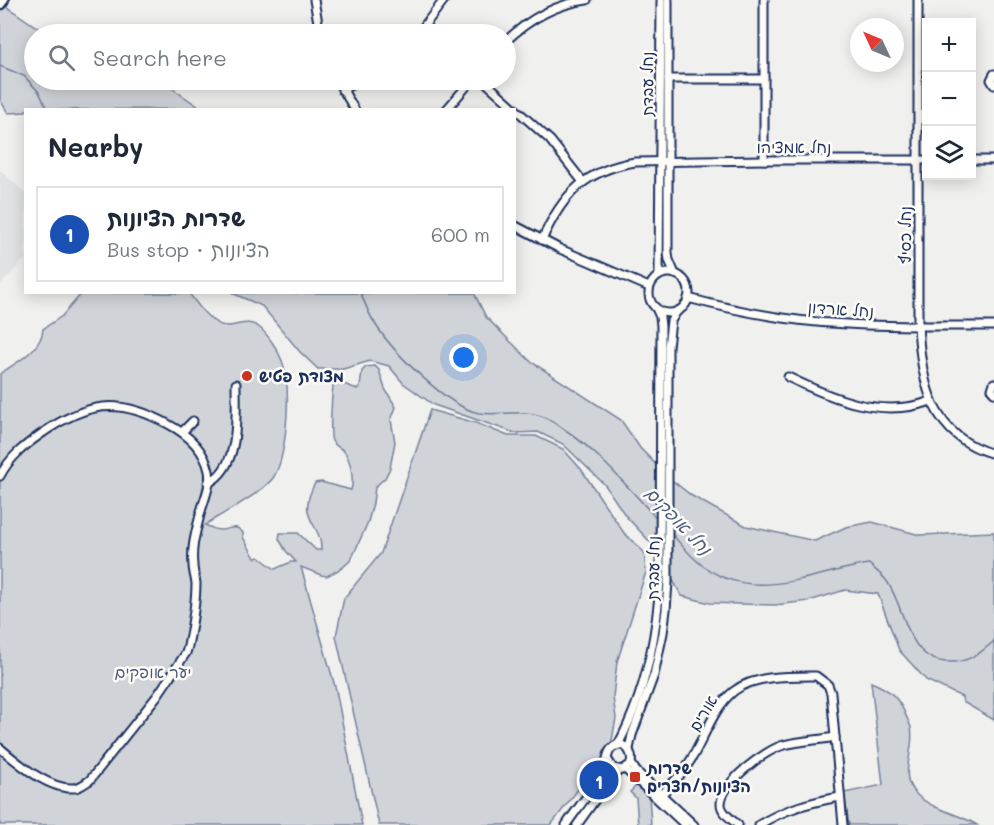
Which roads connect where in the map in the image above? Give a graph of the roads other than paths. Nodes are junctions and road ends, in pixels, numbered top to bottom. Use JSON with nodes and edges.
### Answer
{"nodes":[{"id":1,"x":3,"y":0,"type":"edge"},
{"id":2,"x":314,"y":0,"type":"edge"},
{"id":3,"x":444,"y":0,"type":"edge"},
{"id":4,"x":587,"y":0,"type":"edge"},
{"id":5,"x":661,"y":0,"type":"edge"},
{"id":6,"x":669,"y":0,"type":"edge"},
{"id":7,"x":764,"y":0,"type":"edge"},
{"id":8,"x":918,"y":0,"type":"edge"},
{"id":9,"x":0,"y":4,"type":"edge"},
{"id":10,"x":318,"y":24,"type":"edge"},
{"id":11,"x":426,"y":24,"type":"edge"},
{"id":12,"x":516,"y":31,"type":"edge"},
{"id":13,"x":994,"y":74,"type":"edge"},
{"id":14,"x":668,"y":79,"type":"junction"},
{"id":15,"x":764,"y":79,"type":"junction"},
{"id":16,"x":994,"y":85,"type":"edge"},
{"id":17,"x":342,"y":90,"type":"edge"},
{"id":18,"x":464,"y":90,"type":"edge"},
{"id":19,"x":494,"y":90,"type":"edge"},
{"id":20,"x":354,"y":108,"type":"edge"},
{"id":21,"x":449,"y":108,"type":"edge"},
{"id":22,"x":514,"y":108,"type":"edge"},
{"id":23,"x":516,"y":110,"type":"edge"},
{"id":24,"x":764,"y":160,"type":"junction"},
{"id":25,"x":918,"y":160,"type":"junction"},
{"id":26,"x":922,"y":160,"type":"edge"},
{"id":27,"x":976,"y":160,"type":"edge"},
{"id":28,"x":994,"y":160,"type":"edge"},
{"id":29,"x":664,"y":162,"type":"junction"},
{"id":30,"x":582,"y":182,"type":"junction"},
{"id":31,"x":516,"y":226,"type":"edge"},
{"id":32,"x":542,"y":240,"type":"junction"},
{"id":33,"x":675,"y":274,"type":"junction"},
{"id":34,"x":659,"y":275,"type":"junction"},
{"id":35,"x":650,"y":287,"type":"junction"},
{"id":36,"x":688,"y":298,"type":"junction"},
{"id":37,"x":656,"y":308,"type":"junction"},
{"id":38,"x":677,"y":311,"type":"junction"},
{"id":39,"x":918,"y":326,"type":"junction"},
{"id":40,"x":994,"y":326,"type":"edge"},
{"id":41,"x":788,"y":377,"type":"dead end"},
{"id":42,"x":994,"y":383,"type":"edge"},
{"id":43,"x":236,"y":384,"type":"dead end"},
{"id":44,"x":994,"y":393,"type":"edge"},
{"id":45,"x":931,"y":401,"type":"junction"},
{"id":46,"x":193,"y":421,"type":"dead end"},
{"id":47,"x":182,"y":432,"type":"junction"},
{"id":48,"x":994,"y":454,"type":"edge"},
{"id":49,"x":664,"y":463,"type":"junction"},
{"id":50,"x":0,"y":476,"type":"edge"},
{"id":51,"x":208,"y":483,"type":"junction"},
{"id":52,"x":835,"y":737,"type":"junction"},
{"id":53,"x":617,"y":746,"type":"junction"},
{"id":54,"x":0,"y":748,"type":"edge"},
{"id":55,"x":629,"y":749,"type":"junction"},
{"id":56,"x":608,"y":760,"type":"junction"},
{"id":57,"x":631,"y":763,"type":"junction"},
{"id":58,"x":622,"y":770,"type":"junction"},
{"id":59,"x":662,"y":794,"type":"junction"},
{"id":60,"x":840,"y":797,"type":"junction"},
{"id":61,"x":566,"y":825,"type":"edge"},
{"id":62,"x":577,"y":825,"type":"edge"},
{"id":63,"x":685,"y":825,"type":"edge"},
{"id":64,"x":694,"y":825,"type":"edge"},
{"id":65,"x":738,"y":825,"type":"edge"},
{"id":66,"x":759,"y":825,"type":"edge"},
{"id":67,"x":843,"y":825,"type":"edge"}],
"edges":[{"from":1,"to":9,"type":"main road"},
{"from":2,"to":10,"type":"street"},
{"from":3,"to":11,"type":"street"},
{"from":4,"to":12,"type":"street"},
{"from":5,"to":29,"type":"street","name":"נחל עבדת"},
{"from":6,"to":14,"type":"street","name":"נחל עבדת"},
{"from":7,"to":15,"type":"street"},
{"from":8,"to":25,"type":"street","name":"נחל כסיף"},
{"from":13,"to":16,"type":"street"},
{"from":14,"to":15,"type":"street"},
{"from":14,"to":29,"type":"street","name":"נחל עבדת"},
{"from":15,"to":24,"type":"street"},
{"from":17,"to":20,"type":"street"},
{"from":18,"to":21,"type":"street"},
{"from":19,"to":22,"type":"street"},
{"from":23,"to":30,"type":"street"},
{"from":24,"to":25,"type":"street","name":"נחל אמציהו"},
{"from":24,"to":29,"type":"street","name":"נחל אמציהו"},
{"from":25,"to":26,"type":"street","name":"נחל אמציהו"},
{"from":25,"to":39,"type":"street","name":"נחל כסיף"},
{"from":27,"to":28,"type":"street"},
{"from":29,"to":30,"type":"street","name":"נחל אמציהו"},
{"from":29,"to":33,"type":"street","name":"נחל עבדת"},
{"from":29,"to":34,"type":"street","name":"נחל עבדת"},
{"from":30,"to":32,"type":"street","name":"נחל אמציהו"},
{"from":31,"to":32,"type":"street"},
{"from":32,"to":35,"type":"street"},
{"from":33,"to":34,"type":"street"},
{"from":33,"to":36,"type":"street"},
{"from":34,"to":35,"type":"street"},
{"from":35,"to":37,"type":"street"},
{"from":36,"to":38,"type":"street"},
{"from":36,"to":39,"type":"street","name":"נחל ארדון"},
{"from":37,"to":38,"type":"street"},
{"from":37,"to":49,"type":"street","name":"נחל עבדת"},
{"from":38,"to":49,"type":"street","name":"נחל עבדת"},
{"from":39,"to":40,"type":"street","name":"נחל ארדון"},
{"from":39,"to":45,"type":"street","name":"נחל כסיף"},
{"from":41,"to":45,"type":"street"},
{"from":42,"to":44,"type":"street"},
{"from":43,"to":51,"type":"street"},
{"from":45,"to":48,"type":"street","name":"נחל כסיף"},
{"from":46,"to":47,"type":"street"},
{"from":47,"to":50,"type":"street"},
{"from":47,"to":51,"type":"street"},
{"from":49,"to":53,"type":"street","name":"נחל עבדת"},
{"from":49,"to":55,"type":"street","name":"נחל עבדת"},
{"from":51,"to":54,"type":"street"},
{"from":52,"to":59,"type":"street","name":"אורים"},
{"from":52,"to":60,"type":"street"},
{"from":52,"to":65,"type":"street"},
{"from":53,"to":55,"type":"street"},
{"from":53,"to":56,"type":"street"},
{"from":55,"to":57,"type":"street"},
{"from":56,"to":58,"type":"street"},
{"from":56,"to":61,"type":"street"},
{"from":57,"to":58,"type":"street"},
{"from":57,"to":59,"type":"street"},
{"from":58,"to":62,"type":"street"},
{"from":58,"to":63,"type":"street"},
{"from":59,"to":64,"type":"street"},
{"from":60,"to":66,"type":"street"},
{"from":60,"to":67,"type":"street"}]}
